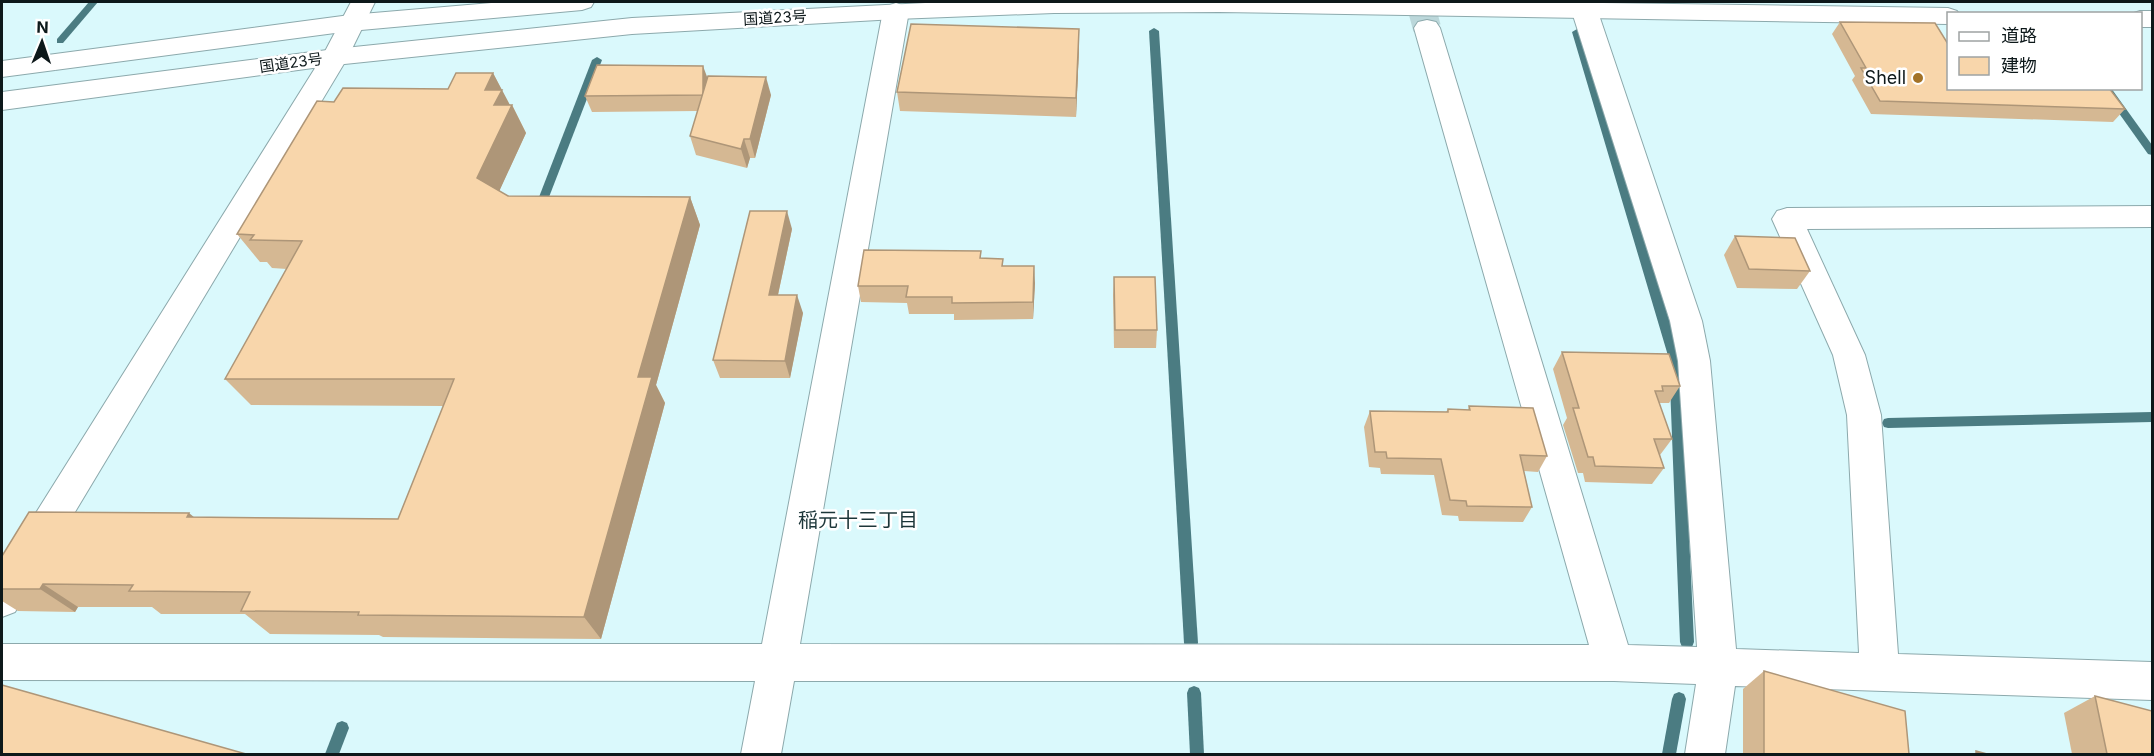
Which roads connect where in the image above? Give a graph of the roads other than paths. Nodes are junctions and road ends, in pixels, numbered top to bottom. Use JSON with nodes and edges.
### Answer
{"nodes":[{"id":1,"x":582,"y":2,"type":"edge"},
{"id":2,"x":1584,"y":9,"type":"junction"},
{"id":3,"x":896,"y":11,"type":"junction"},
{"id":4,"x":357,"y":12,"type":"edge"},
{"id":5,"x":1947,"y":16,"type":"edge"},
{"id":6,"x":1428,"y":28,"type":"tunnel mouth"},
{"id":7,"x":335,"y":57,"type":"junction"},
{"id":8,"x":2,"y":69,"type":"edge"},
{"id":9,"x":2,"y":101,"type":"edge"},
{"id":10,"x":2152,"y":217,"type":"edge"},
{"id":11,"x":2,"y":600,"type":"edge"},
{"id":12,"x":2,"y":662,"type":"edge"},
{"id":13,"x":1614,"y":663,"type":"junction"},
{"id":14,"x":776,"y":664,"type":"junction"},
{"id":15,"x":1718,"y":668,"type":"junction"},
{"id":16,"x":1880,"y":673,"type":"junction"},
{"id":17,"x":2152,"y":681,"type":"edge"},
{"id":18,"x":761,"y":754,"type":"edge"},
{"id":19,"x":1705,"y":754,"type":"edge"}],
"edges":[{"from":1,"to":4,"type":"main road","name":"国道23号"},
{"from":2,"to":3,"type":"main road","name":"国道23号"},
{"from":2,"to":5,"type":"main road","name":"国道23号"},
{"from":2,"to":15,"type":"main road"},
{"from":3,"to":7,"type":"main road","name":"国道23号"},
{"from":3,"to":14,"type":"main road"},
{"from":4,"to":7,"type":"main road"},
{"from":4,"to":8,"type":"main road","name":"国道23号"},
{"from":6,"to":13,"type":"main road"},
{"from":7,"to":9,"type":"main road","name":"国道23号"},
{"from":7,"to":11,"type":"main road"},
{"from":10,"to":16,"type":"main road"},
{"from":12,"to":14,"type":"main road"},
{"from":13,"to":14,"type":"main road"},
{"from":13,"to":15,"type":"main road"},
{"from":14,"to":18,"type":"main road"},
{"from":15,"to":16,"type":"main road"},
{"from":15,"to":19,"type":"main road"},
{"from":16,"to":17,"type":"main road"}]}
